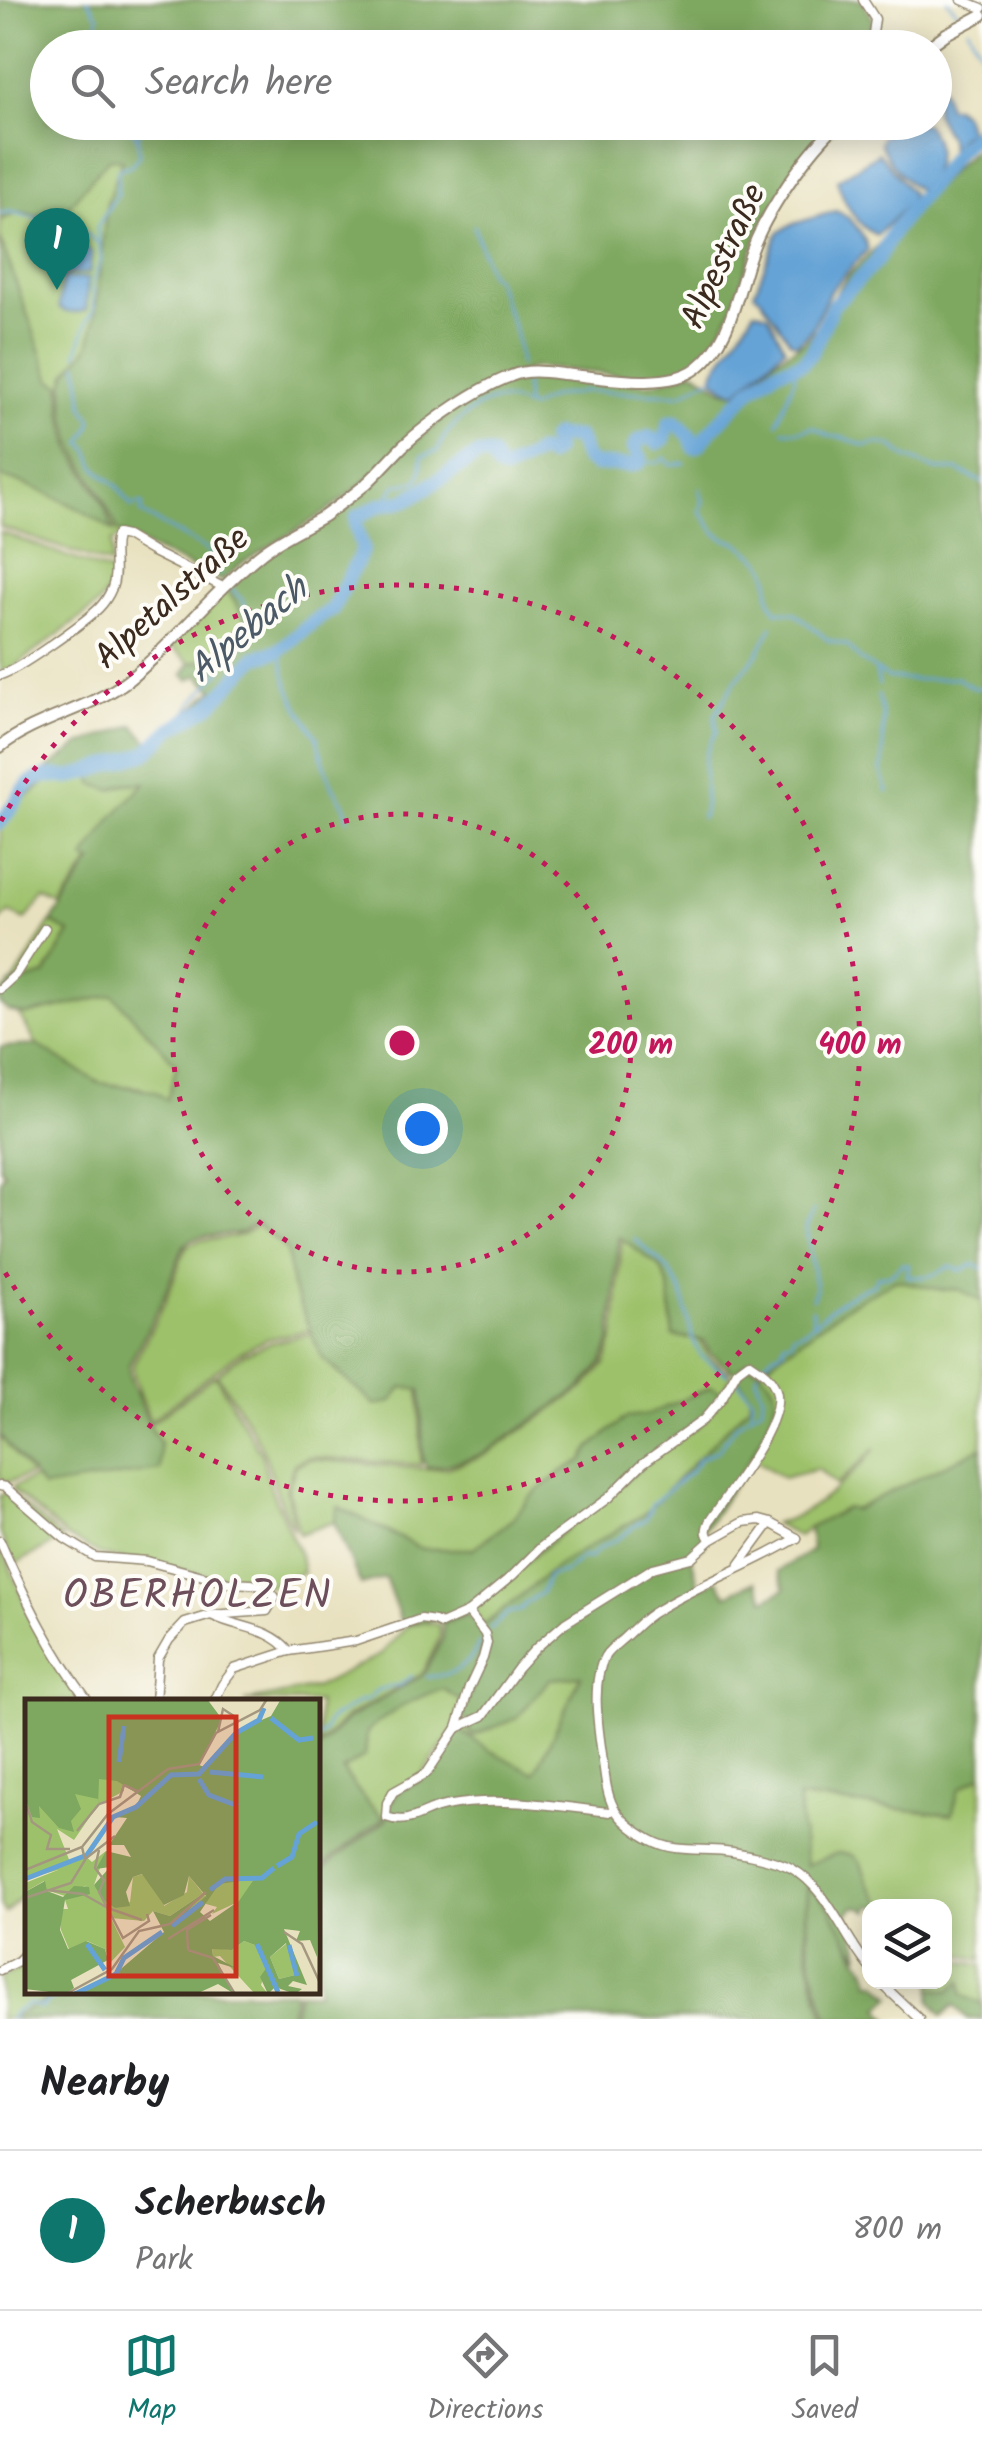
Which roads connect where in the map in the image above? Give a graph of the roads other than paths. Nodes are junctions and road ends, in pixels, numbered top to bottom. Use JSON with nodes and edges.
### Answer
{"nodes":[{"id":1,"x":863,"y":0,"type":"edge"},
{"id":2,"x":962,"y":0,"type":"edge"},
{"id":3,"x":982,"y":12,"type":"edge"},
{"id":4,"x":873,"y":30,"type":"edge"},
{"id":5,"x":952,"y":30,"type":"edge"},
{"id":6,"x":823,"y":140,"type":"edge"},
{"id":7,"x":326,"y":514,"type":"joint"},
{"id":8,"x":222,"y":586,"type":"junction"},
{"id":9,"x":0,"y":674,"type":"edge"},
{"id":10,"x":0,"y":747,"type":"edge"},
{"id":11,"x":45,"y":928,"type":"dead end"},
{"id":12,"x":0,"y":989,"type":"edge"},
{"id":13,"x":0,"y":1486,"type":"edge"},
{"id":14,"x":770,"y":1523,"type":"junction"},
{"id":15,"x":710,"y":1538,"type":"junction"},
{"id":16,"x":0,"y":1541,"type":"edge"},
{"id":17,"x":738,"y":1568,"type":"junction"},
{"id":18,"x":468,"y":1612,"type":"junction"},
{"id":19,"x":210,"y":1615,"type":"junction"},
{"id":20,"x":289,"y":1651,"type":"junction"},
{"id":21,"x":88,"y":1699,"type":"edge"},
{"id":22,"x":154,"y":1699,"type":"edge"},
{"id":23,"x":216,"y":1699,"type":"edge"},
{"id":24,"x":457,"y":1728,"type":"junction"},
{"id":25,"x":613,"y":1810,"type":"junction"},
{"id":26,"x":25,"y":1955,"type":"edge"},
{"id":27,"x":862,"y":1959,"type":"edge"},
{"id":28,"x":0,"y":1970,"type":"edge"},
{"id":29,"x":887,"y":1989,"type":"edge"},
{"id":30,"x":919,"y":2019,"type":"edge"}],
"edges":[{"from":1,"to":4,"type":"street"},
{"from":2,"to":3,"type":"street"},
{"from":3,"to":5,"type":"main road"},
{"from":6,"to":7,"type":"main road","name":"Alpestraße"},
{"from":7,"to":8,"type":"main road","name":"Alpetalstraße"},
{"from":8,"to":9,"type":"street"},
{"from":8,"to":10,"type":"main road","name":"Alpetalstraße"},
{"from":11,"to":12,"type":"street"},
{"from":13,"to":19,"type":"street"},
{"from":14,"to":15,"type":"street"},
{"from":14,"to":17,"type":"street"},
{"from":14,"to":17,"type":"street"},
{"from":15,"to":18,"type":"street"},
{"from":15,"to":24,"type":"street"},
{"from":16,"to":21,"type":"street"},
{"from":17,"to":25,"type":"street"},
{"from":18,"to":20,"type":"street"},
{"from":18,"to":24,"type":"street"},
{"from":19,"to":20,"type":"street"},
{"from":19,"to":22,"type":"street"},
{"from":20,"to":23,"type":"street"},
{"from":24,"to":25,"type":"street"},
{"from":25,"to":27,"type":"street"},
{"from":26,"to":28,"type":"street"},
{"from":29,"to":30,"type":"street"}]}
